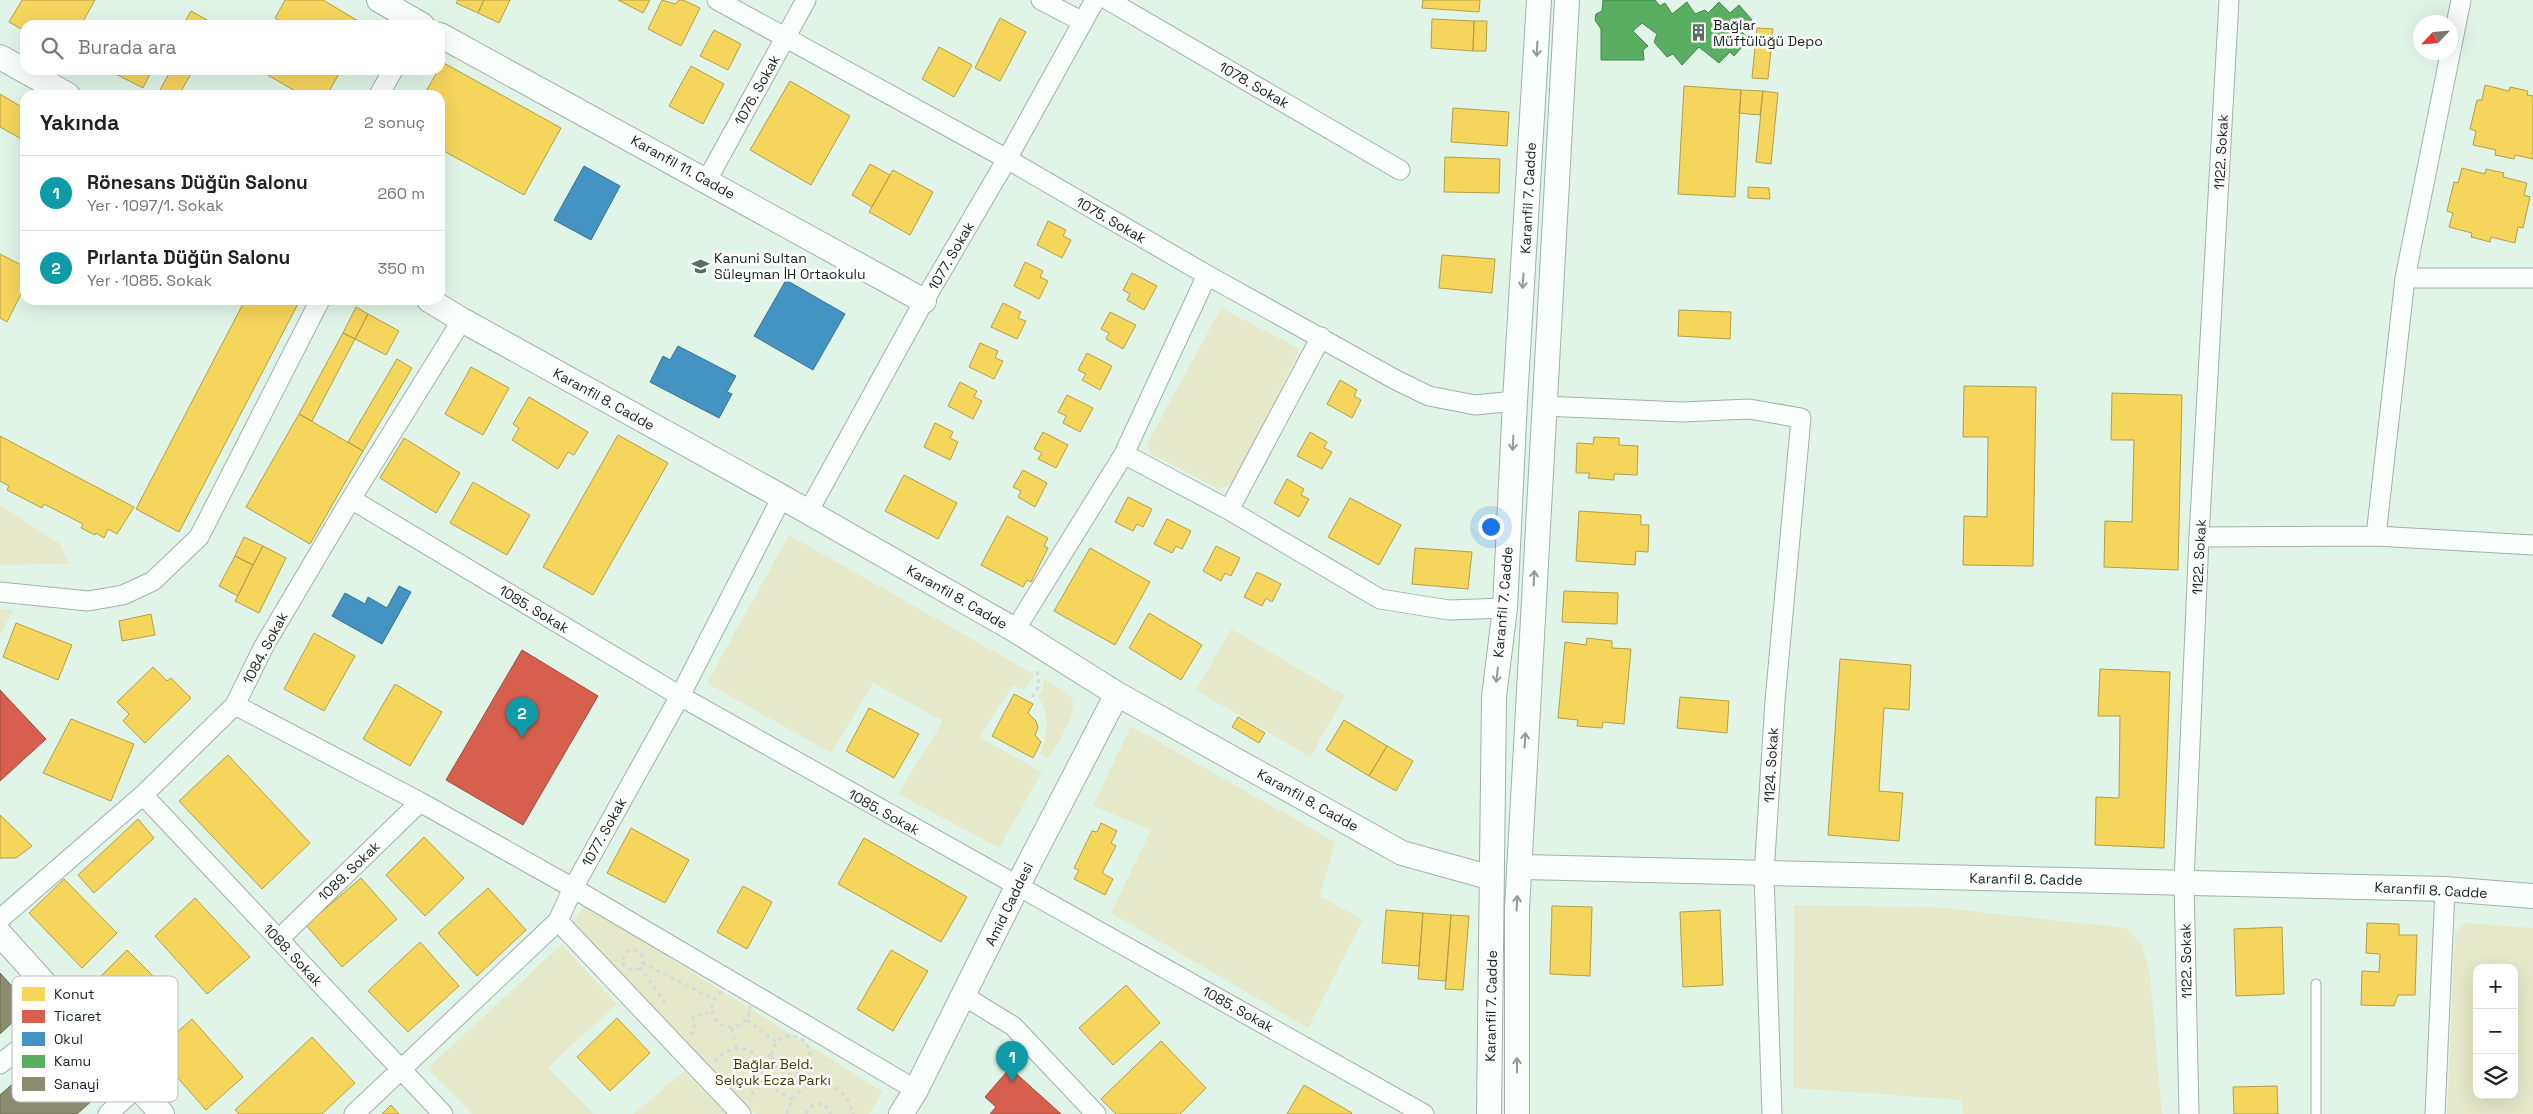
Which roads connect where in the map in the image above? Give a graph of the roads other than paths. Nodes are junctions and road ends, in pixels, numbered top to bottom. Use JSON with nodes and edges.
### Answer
{"nodes":[{"id":1,"x":379,"y":0,"type":"edge"},
{"id":2,"x":717,"y":0,"type":"edge"},
{"id":3,"x":806,"y":0,"type":"edge"},
{"id":4,"x":1041,"y":0,"type":"edge"},
{"id":5,"x":1095,"y":0,"type":"edge"},
{"id":6,"x":1108,"y":0,"type":"edge"},
{"id":7,"x":1539,"y":0,"type":"edge"},
{"id":8,"x":1567,"y":0,"type":"edge"},
{"id":9,"x":2229,"y":0,"type":"edge"},
{"id":10,"x":2461,"y":0,"type":"edge"},
{"id":11,"x":414,"y":20,"type":"edge"},
{"id":12,"x":1083,"y":22,"type":"junction"},
{"id":13,"x":445,"y":37,"type":"edge"},
{"id":14,"x":785,"y":38,"type":"junction"},
{"id":15,"x":0,"y":57,"type":"edge"},
{"id":16,"x":20,"y":68,"type":"edge"},
{"id":17,"x":32,"y":75,"type":"edge"},
{"id":18,"x":390,"y":75,"type":"edge"},
{"id":19,"x":59,"y":90,"type":"edge"},
{"id":20,"x":382,"y":90,"type":"edge"},
{"id":21,"x":1007,"y":159,"type":"junction"},
{"id":22,"x":1400,"y":170,"type":"dead end"},
{"id":23,"x":707,"y":180,"type":"junction"},
{"id":24,"x":1207,"y":276,"type":"junction"},
{"id":25,"x":2405,"y":278,"type":"junction"},
{"id":26,"x":2533,"y":278,"type":"edge"},
{"id":27,"x":924,"y":300,"type":"junction"},
{"id":28,"x":317,"y":305,"type":"edge"},
{"id":29,"x":437,"y":305,"type":"edge"},
{"id":30,"x":462,"y":320,"type":"junction"},
{"id":31,"x":1321,"y":337,"type":"junction"},
{"id":32,"x":1515,"y":401,"type":"junction"},
{"id":33,"x":1543,"y":406,"type":"junction"},
{"id":34,"x":1124,"y":454,"type":"junction"},
{"id":35,"x":782,"y":497,"type":"junction"},
{"id":36,"x":351,"y":499,"type":"junction"},
{"id":37,"x":1229,"y":510,"type":"junction"},
{"id":38,"x":808,"y":512,"type":"junction"},
{"id":39,"x":2376,"y":536,"type":"junction"},
{"id":40,"x":2199,"y":537,"type":"junction"},
{"id":41,"x":2533,"y":545,"type":"edge"},
{"id":42,"x":0,"y":592,"type":"edge"},
{"id":43,"x":1505,"y":608,"type":"junction"},
{"id":44,"x":1015,"y":630,"type":"junction"},
{"id":45,"x":1117,"y":694,"type":"junction"},
{"id":46,"x":680,"y":696,"type":"junction"},
{"id":47,"x":235,"y":705,"type":"junction"},
{"id":48,"x":143,"y":795,"type":"junction"},
{"id":49,"x":420,"y":802,"type":"junction"},
{"id":50,"x":1519,"y":867,"type":"junction"},
{"id":51,"x":1764,"y":874,"type":"junction"},
{"id":52,"x":1492,"y":878,"type":"junction"},
{"id":53,"x":2184,"y":882,"type":"junction"},
{"id":54,"x":1017,"y":887,"type":"junction"},
{"id":55,"x":573,"y":888,"type":"junction"},
{"id":56,"x":2445,"y":889,"type":"junction"},
{"id":57,"x":2533,"y":896,"type":"edge"},
{"id":58,"x":0,"y":919,"type":"edge"},
{"id":59,"x":558,"y":921,"type":"junction"},
{"id":60,"x":0,"y":934,"type":"edge"},
{"id":61,"x":279,"y":939,"type":"junction"},
{"id":62,"x":38,"y":976,"type":"edge"},
{"id":63,"x":2316,"y":984,"type":"dead end"},
{"id":64,"x":964,"y":996,"type":"junction"},
{"id":65,"x":12,"y":1054,"type":"edge"},
{"id":66,"x":0,"y":1064,"type":"edge"},
{"id":67,"x":400,"y":1071,"type":"junction"},
{"id":68,"x":916,"y":1090,"type":"junction"},
{"id":69,"x":121,"y":1102,"type":"edge"},
{"id":70,"x":151,"y":1102,"type":"edge"},
{"id":71,"x":735,"y":1108,"type":"edge"},
{"id":72,"x":108,"y":1114,"type":"edge"},
{"id":73,"x":162,"y":1114,"type":"edge"},
{"id":74,"x":354,"y":1114,"type":"edge"},
{"id":75,"x":443,"y":1114,"type":"edge"},
{"id":76,"x":902,"y":1114,"type":"edge"},
{"id":77,"x":1096,"y":1114,"type":"edge"},
{"id":78,"x":1424,"y":1114,"type":"edge"},
{"id":79,"x":1490,"y":1114,"type":"edge"},
{"id":80,"x":1517,"y":1114,"type":"edge"},
{"id":81,"x":1772,"y":1114,"type":"edge"},
{"id":82,"x":2189,"y":1114,"type":"edge"},
{"id":83,"x":2316,"y":1114,"type":"edge"},
{"id":84,"x":2435,"y":1114,"type":"edge"}],
"edges":[{"from":1,"to":11,"type":"street","name":"Karanfil 11. Cadde"},
{"from":2,"to":14,"type":"street","name":"1075. Sokak"},
{"from":3,"to":14,"type":"street","name":"1076. Sokak"},
{"from":4,"to":12,"type":"street"},
{"from":5,"to":12,"type":"street","name":"1077. Sokak"},
{"from":6,"to":22,"type":"street","name":"1078. Sokak"},
{"from":7,"to":32,"type":"street","name":"Karanfil 7. Cadde","one_way":true},
{"from":8,"to":33,"type":"street","name":"Karanfil 7. Cadde"},
{"from":9,"to":40,"type":"street","name":"1122. Sokak"},
{"from":10,"to":25,"type":"street"},
{"from":12,"to":21,"type":"street","name":"1077. Sokak"},
{"from":13,"to":23,"type":"street","name":"Karanfil 11. Cadde"},
{"from":14,"to":21,"type":"street","name":"1075. Sokak"},
{"from":14,"to":23,"type":"street","name":"1076. Sokak"},
{"from":15,"to":16,"type":"street"},
{"from":17,"to":19,"type":"street"},
{"from":18,"to":20,"type":"street"},
{"from":21,"to":24,"type":"street","name":"1075. Sokak"},
{"from":21,"to":27,"type":"street","name":"1077. Sokak"},
{"from":23,"to":27,"type":"street","name":"Karanfil 11. Cadde"},
{"from":24,"to":31,"type":"street","name":"1075. Sokak"},
{"from":24,"to":34,"type":"street"},
{"from":25,"to":26,"type":"street"},
{"from":25,"to":39,"type":"street"},
{"from":27,"to":38,"type":"street","name":"1077. Sokak"},
{"from":28,"to":42,"type":"street"},
{"from":29,"to":30,"type":"street","name":"Karanfil 8. Cadde"},
{"from":30,"to":35,"type":"street","name":"Karanfil 8. Cadde"},
{"from":30,"to":36,"type":"street","name":"1084. Sokak"},
{"from":31,"to":32,"type":"street","name":"1075. Sokak"},
{"from":31,"to":37,"type":"street"},
{"from":32,"to":43,"type":"street","name":"Karanfil 7. Cadde","one_way":true},
{"from":50,"to":33,"type":"street","name":"Karanfil 7. Cadde","one_way":true},
{"from":33,"to":51,"type":"street","name":"1124. Sokak"},
{"from":34,"to":37,"type":"street"},
{"from":34,"to":44,"type":"street"},
{"from":35,"to":38,"type":"street","name":"Karanfil 8. Cadde"},
{"from":35,"to":46,"type":"street","name":"1077. Sokak"},
{"from":36,"to":46,"type":"street","name":"1085. Sokak"},
{"from":36,"to":47,"type":"street","name":"1084. Sokak"},
{"from":37,"to":43,"type":"street"},
{"from":38,"to":44,"type":"street","name":"Karanfil 8. Cadde"},
{"from":39,"to":40,"type":"street"},
{"from":39,"to":41,"type":"street"},
{"from":40,"to":53,"type":"street","name":"1122. Sokak"},
{"from":43,"to":52,"type":"street","name":"Karanfil 7. Cadde","one_way":true},
{"from":44,"to":45,"type":"street","name":"Karanfil 8. Cadde"},
{"from":45,"to":52,"type":"street","name":"Karanfil 8. Cadde"},
{"from":45,"to":54,"type":"street","name":"Amid Caddesi"},
{"from":46,"to":54,"type":"street","name":"1085. Sokak"},
{"from":46,"to":55,"type":"street","name":"1077. Sokak"},
{"from":47,"to":48,"type":"street","name":"1084. Sokak"},
{"from":47,"to":49,"type":"street"},
{"from":48,"to":58,"type":"street","name":"1084. Sokak"},
{"from":48,"to":61,"type":"street","name":"1088. Sokak"},
{"from":49,"to":55,"type":"street"},
{"from":49,"to":61,"type":"street","name":"1089. Sokak"},
{"from":50,"to":51,"type":"street","name":"Karanfil 8. Cadde"},
{"from":80,"to":50,"type":"street","name":"Karanfil 7. Cadde","one_way":true},
{"from":51,"to":53,"type":"street","name":"Karanfil 8. Cadde"},
{"from":51,"to":81,"type":"street","name":"1124. Sokak"},
{"from":52,"to":79,"type":"street","name":"Karanfil 7. Cadde"},
{"from":53,"to":56,"type":"street","name":"Karanfil 8. Cadde"},
{"from":53,"to":82,"type":"street","name":"1122. Sokak"},
{"from":54,"to":64,"type":"street","name":"Amid Caddesi"},
{"from":54,"to":78,"type":"street","name":"1085. Sokak"},
{"from":55,"to":59,"type":"street","name":"1077. Sokak"},
{"from":55,"to":68,"type":"street"},
{"from":56,"to":57,"type":"street","name":"Karanfil 8. Cadde"},
{"from":56,"to":84,"type":"street"},
{"from":59,"to":67,"type":"street","name":"1077. Sokak"},
{"from":59,"to":71,"type":"street"},
{"from":60,"to":62,"type":"street"},
{"from":61,"to":67,"type":"street","name":"1088. Sokak"},
{"from":63,"to":83,"type":"lane"},
{"from":64,"to":68,"type":"street","name":"Amid Caddesi"},
{"from":64,"to":77,"type":"street"},
{"from":65,"to":66,"type":"street"},
{"from":67,"to":74,"type":"street","name":"1077. Sokak"},
{"from":67,"to":75,"type":"street","name":"1088. Sokak"},
{"from":68,"to":76,"type":"street","name":"Amid Caddesi"},
{"from":69,"to":72,"type":"street"},
{"from":70,"to":73,"type":"street"}]}
